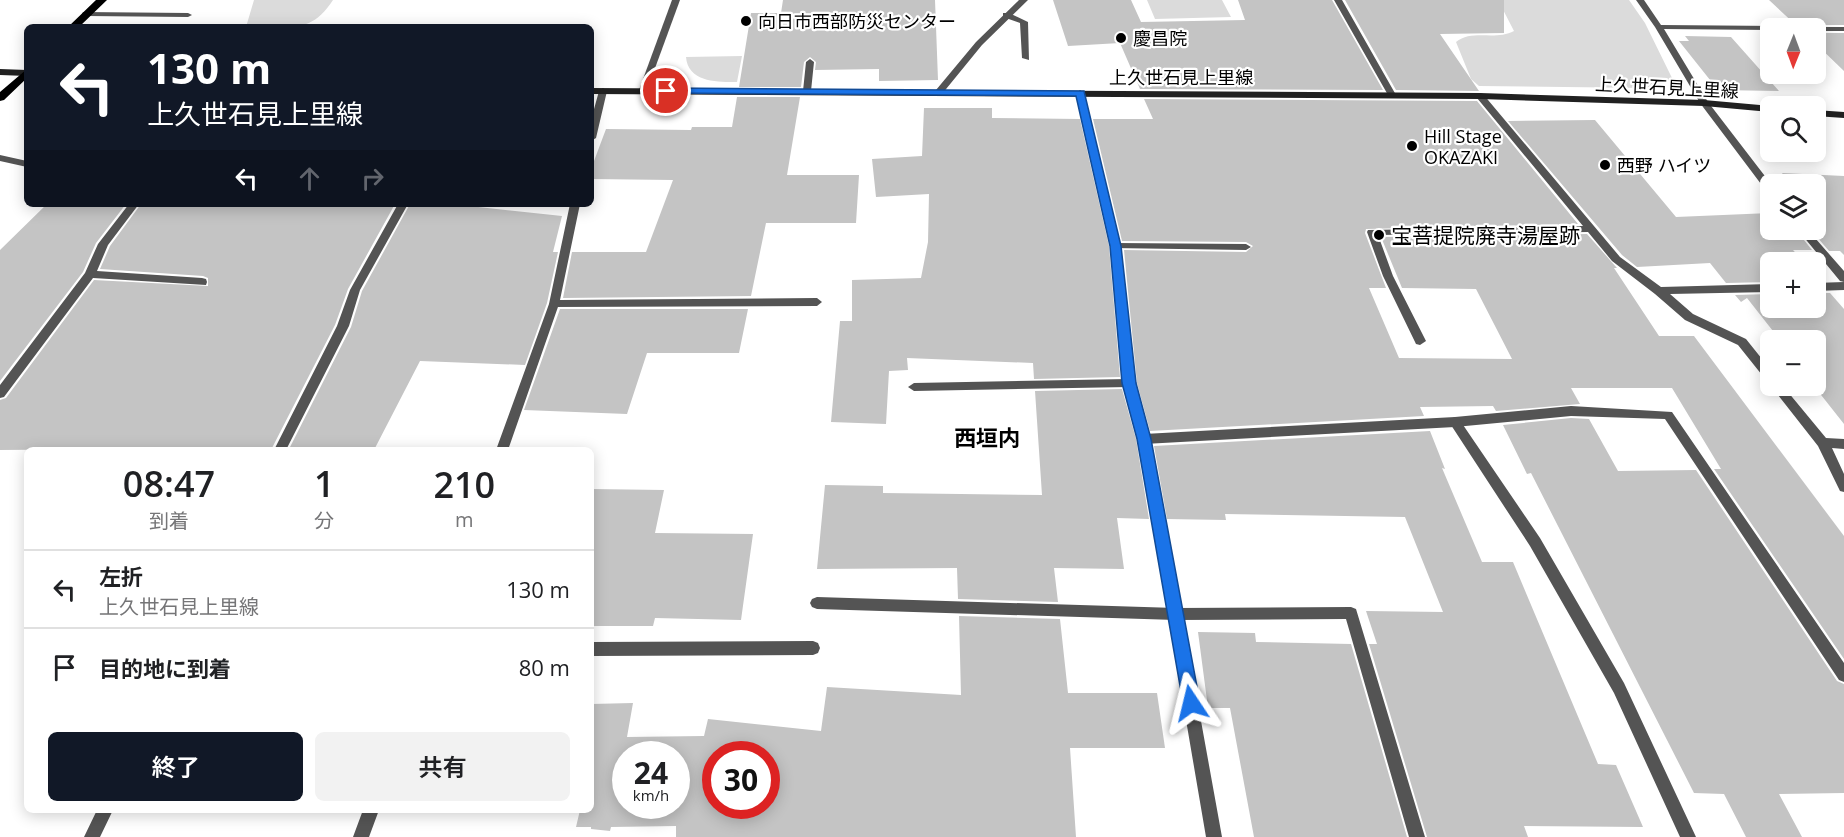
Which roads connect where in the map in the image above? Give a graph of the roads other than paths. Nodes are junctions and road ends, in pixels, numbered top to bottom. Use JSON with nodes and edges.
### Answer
{"nodes":[{"id":1,"x":102,"y":0,"type":"edge"},
{"id":2,"x":676,"y":0,"type":"edge"},
{"id":3,"x":1024,"y":0,"type":"edge"},
{"id":4,"x":1338,"y":0,"type":"edge"},
{"id":5,"x":1640,"y":0,"type":"edge"},
{"id":6,"x":86,"y":14,"type":"junction"},
{"id":7,"x":188,"y":15,"type":"dead end"},
{"id":8,"x":1006,"y":15,"type":"junction"},
{"id":9,"x":76,"y":24,"type":"edge"},
{"id":10,"x":1659,"y":27,"type":"junction"},
{"id":11,"x":1760,"y":28,"type":"edge"},
{"id":12,"x":1826,"y":29,"type":"edge"},
{"id":13,"x":1844,"y":29,"type":"edge"},
{"id":14,"x":1026,"y":58,"type":"dead end"},
{"id":15,"x":810,"y":62,"type":"dead end"},
{"id":16,"x":0,"y":72,"type":"edge"},
{"id":17,"x":24,"y":72,"type":"edge"},
{"id":18,"x":24,"y":75,"type":"edge"},
{"id":19,"x":643,"y":90,"type":"junction"},
{"id":20,"x":594,"y":91,"type":"edge"},
{"id":21,"x":603,"y":91,"type":"junction"},
{"id":22,"x":807,"y":91,"type":"junction"},
{"id":23,"x":939,"y":92,"type":"junction"},
{"id":24,"x":1080,"y":93,"type":"junction"},
{"id":25,"x":1392,"y":95,"type":"junction"},
{"id":26,"x":1479,"y":96,"type":"junction"},
{"id":27,"x":0,"y":98,"type":"edge"},
{"id":28,"x":1704,"y":103,"type":"junction"},
{"id":29,"x":1760,"y":108,"type":"edge"},
{"id":30,"x":1826,"y":114,"type":"edge"},
{"id":31,"x":1844,"y":115,"type":"edge"},
{"id":32,"x":594,"y":126,"type":"edge"},
{"id":33,"x":0,"y":158,"type":"edge"},
{"id":34,"x":24,"y":163,"type":"edge"},
{"id":35,"x":1760,"y":177,"type":"edge"},
{"id":36,"x":132,"y":207,"type":"edge"},
{"id":37,"x":401,"y":207,"type":"edge"},
{"id":38,"x":574,"y":207,"type":"edge"},
{"id":39,"x":1589,"y":230,"type":"junction"},
{"id":40,"x":1812,"y":240,"type":"edge"},
{"id":41,"x":1116,"y":246,"type":"junction"},
{"id":42,"x":1246,"y":247,"type":"dead end"},
{"id":43,"x":90,"y":274,"type":"junction"},
{"id":44,"x":1844,"y":278,"type":"edge"},
{"id":45,"x":202,"y":282,"type":"dead end"},
{"id":46,"x":1844,"y":286,"type":"edge"},
{"id":47,"x":1826,"y":287,"type":"edge"},
{"id":48,"x":1760,"y":288,"type":"edge"},
{"id":49,"x":1659,"y":291,"type":"junction"},
{"id":50,"x":817,"y":302,"type":"dead end"},
{"id":51,"x":554,"y":304,"type":"junction"},
{"id":52,"x":1420,"y":341,"type":"dead end"},
{"id":53,"x":1760,"y":364,"type":"edge"},
{"id":54,"x":1129,"y":383,"type":"junction"},
{"id":55,"x":914,"y":387,"type":"dead end"},
{"id":56,"x":0,"y":394,"type":"edge"},
{"id":57,"x":1785,"y":396,"type":"edge"},
{"id":58,"x":1455,"y":422,"type":"junction"},
{"id":59,"x":1144,"y":439,"type":"junction"},
{"id":60,"x":1823,"y":443,"type":"junction"},
{"id":61,"x":1844,"y":444,"type":"edge"},
{"id":62,"x":282,"y":447,"type":"edge"},
{"id":63,"x":503,"y":447,"type":"edge"},
{"id":64,"x":1844,"y":487,"type":"edge"},
{"id":65,"x":817,"y":603,"type":"dead end"},
{"id":66,"x":1176,"y":614,"type":"junction"},
{"id":67,"x":813,"y":648,"type":"dead end"},
{"id":68,"x":594,"y":649,"type":"edge"},
{"id":69,"x":1844,"y":675,"type":"edge"},
{"id":70,"x":104,"y":813,"type":"edge"},
{"id":71,"x":370,"y":813,"type":"edge"},
{"id":72,"x":92,"y":837,"type":"edge"},
{"id":73,"x":361,"y":837,"type":"edge"},
{"id":74,"x":1214,"y":837,"type":"edge"},
{"id":75,"x":1417,"y":837,"type":"edge"},
{"id":76,"x":1688,"y":837,"type":"edge"}],
"edges":[{"from":1,"to":6,"type":"main road"},
{"from":2,"to":19,"type":"street"},
{"from":3,"to":8,"type":"street"},
{"from":4,"to":25,"type":"street"},
{"from":5,"to":10,"type":"street"},
{"from":6,"to":7,"type":"street"},
{"from":6,"to":9,"type":"main road"},
{"from":8,"to":14,"type":"street"},
{"from":8,"to":23,"type":"street"},
{"from":10,"to":11,"type":"street"},
{"from":10,"to":28,"type":"street"},
{"from":12,"to":13,"type":"street"},
{"from":15,"to":22,"type":"street"},
{"from":16,"to":17,"type":"main road"},
{"from":18,"to":27,"type":"main road"},
{"from":19,"to":21,"type":"main road","name":"上久世石見上里線"},
{"from":19,"to":22,"type":"main road","name":"上久世石見上里線"},
{"from":20,"to":21,"type":"main road","name":"上久世石見上里線"},
{"from":21,"to":32,"type":"street"},
{"from":22,"to":23,"type":"main road","name":"上久世石見上里線"},
{"from":23,"to":24,"type":"main road","name":"上久世石見上里線"},
{"from":24,"to":25,"type":"main road","name":"上久世石見上里線"},
{"from":24,"to":41,"type":"street"},
{"from":25,"to":26,"type":"main road","name":"上久世石見上里線"},
{"from":26,"to":28,"type":"main road","name":"上久世石見上里線"},
{"from":26,"to":39,"type":"street"},
{"from":28,"to":29,"type":"main road","name":"上久世石見上里線"},
{"from":28,"to":35,"type":"street"},
{"from":30,"to":31,"type":"main road"},
{"from":33,"to":34,"type":"street"},
{"from":36,"to":43,"type":"street"},
{"from":37,"to":62,"type":"street"},
{"from":38,"to":51,"type":"street"},
{"from":39,"to":49,"type":"street"},
{"from":39,"to":52,"type":"street"},
{"from":40,"to":44,"type":"street"},
{"from":41,"to":42,"type":"street"},
{"from":41,"to":54,"type":"street"},
{"from":43,"to":45,"type":"street"},
{"from":43,"to":56,"type":"street"},
{"from":46,"to":47,"type":"street"},
{"from":48,"to":49,"type":"street"},
{"from":49,"to":53,"type":"street"},
{"from":50,"to":51,"type":"street"},
{"from":51,"to":63,"type":"street"},
{"from":54,"to":55,"type":"street"},
{"from":54,"to":59,"type":"street"},
{"from":57,"to":60,"type":"street"},
{"from":58,"to":59,"type":"street"},
{"from":58,"to":69,"type":"street"},
{"from":58,"to":76,"type":"street"},
{"from":59,"to":66,"type":"street"},
{"from":60,"to":61,"type":"street"},
{"from":60,"to":64,"type":"street"},
{"from":65,"to":66,"type":"street"},
{"from":66,"to":74,"type":"street"},
{"from":66,"to":75,"type":"street"},
{"from":67,"to":68,"type":"street"},
{"from":70,"to":72,"type":"street"},
{"from":71,"to":73,"type":"street"}]}
